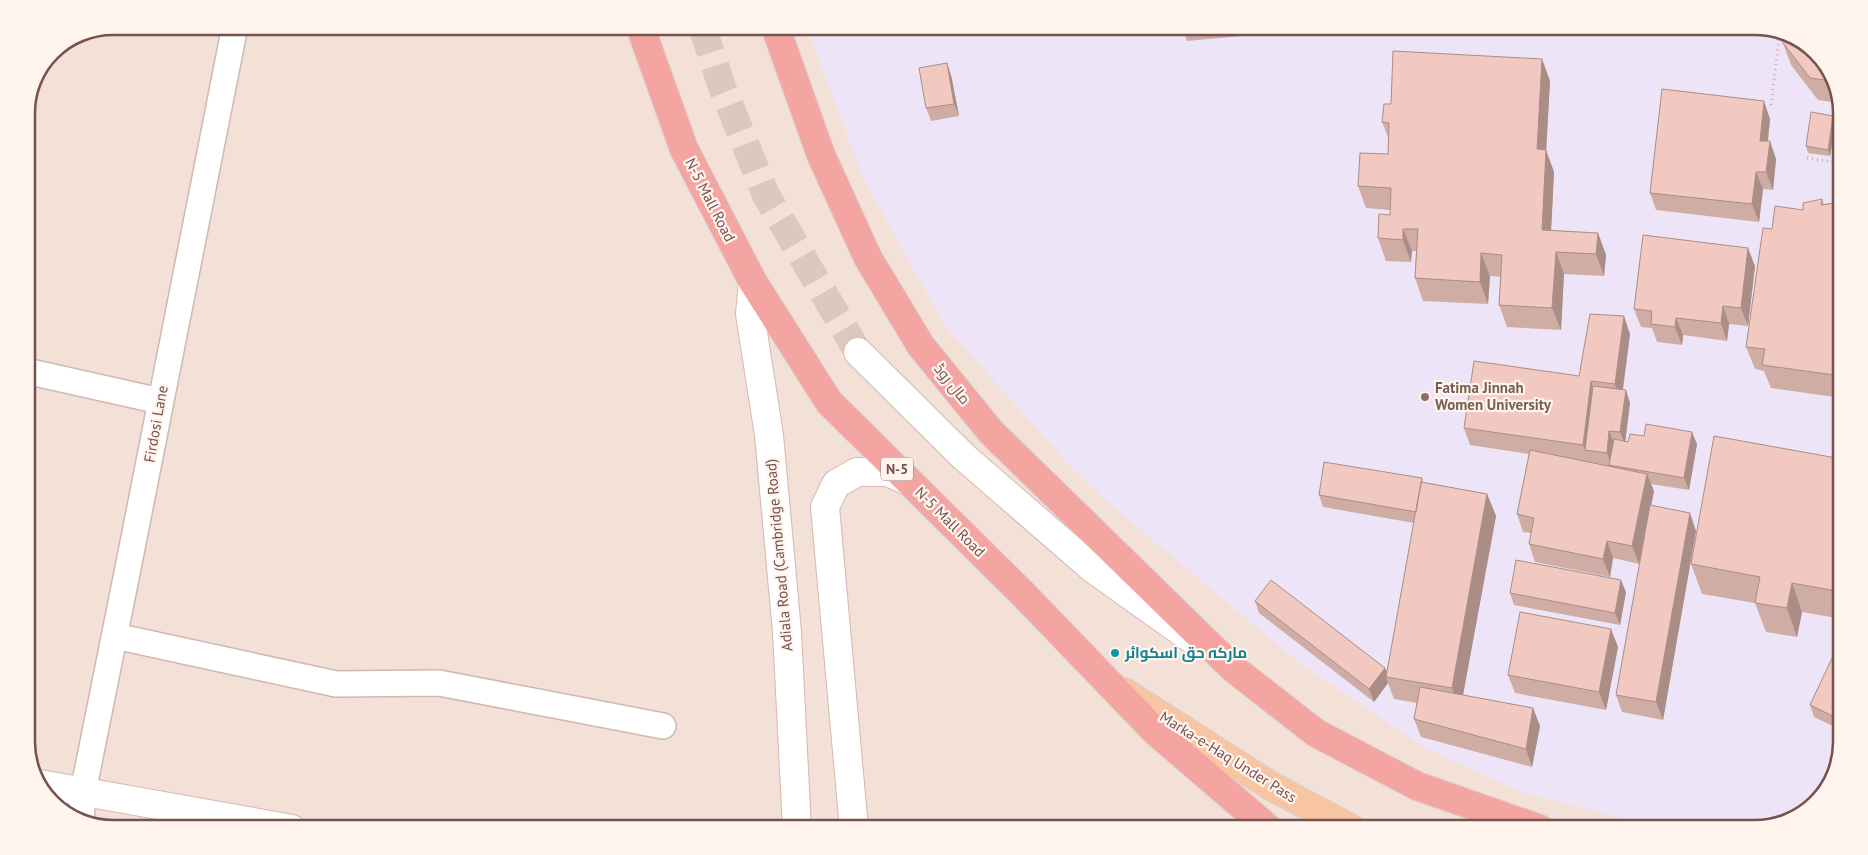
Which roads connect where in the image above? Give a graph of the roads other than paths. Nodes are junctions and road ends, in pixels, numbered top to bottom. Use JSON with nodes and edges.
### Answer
{"nodes":[{"id":1,"x":233,"y":35,"type":"edge"},
{"id":2,"x":643,"y":35,"type":"edge"},
{"id":3,"x":778,"y":35,"type":"edge"},
{"id":4,"x":753,"y":282,"type":"junction"},
{"id":5,"x":858,"y":352,"type":"tunnel mouth"},
{"id":6,"x":35,"y":373,"type":"edge"},
{"id":7,"x":160,"y":400,"type":"junction"},
{"id":8,"x":910,"y":482,"type":"junction"},
{"id":9,"x":115,"y":636,"type":"junction"},
{"id":10,"x":1234,"y":669,"type":"junction"},
{"id":11,"x":1106,"y":680,"type":"junction"},
{"id":12,"x":663,"y":726,"type":"dead end"},
{"id":13,"x":49,"y":786,"type":"edge"},
{"id":14,"x":83,"y":792,"type":"junction"},
{"id":15,"x":82,"y":813,"type":"edge"},
{"id":16,"x":241,"y":820,"type":"edge"},
{"id":17,"x":797,"y":820,"type":"edge"},
{"id":18,"x":853,"y":820,"type":"edge"},
{"id":19,"x":1259,"y":820,"type":"edge"},
{"id":20,"x":1335,"y":820,"type":"edge"},
{"id":21,"x":1514,"y":820,"type":"edge"}],
"edges":[{"from":1,"to":7,"type":"street","name":"Firdosi Lane"},
{"from":2,"to":4,"type":"highway","name":"N-5 Mall Road","number":"N-5"},
{"from":3,"to":10,"type":"highway","name":"مال روڈ"},
{"from":4,"to":8,"type":"highway","name":"N-5 Mall Road","number":"N-5"},
{"from":4,"to":17,"type":"main road","name":"Adiala Road (Cambridge Road)"},
{"from":5,"to":10,"type":"main road"},
{"from":6,"to":7,"type":"street"},
{"from":7,"to":9,"type":"street","name":"Firdosi Lane"},
{"from":8,"to":11,"type":"highway","name":"N-5 Mall Road","number":"N-5"},
{"from":8,"to":18,"type":"main road"},
{"from":9,"to":12,"type":"street"},
{"from":9,"to":14,"type":"street","name":"Firdosi Lane"},
{"from":10,"to":21,"type":"highway","name":"مال روڈ"},
{"from":11,"to":19,"type":"highway","name":"N-5 Mall Road","number":"N-5"},
{"from":11,"to":20,"type":"main road","name":"Marka-e-Haq Under Pass"},
{"from":13,"to":14,"type":"main road"},
{"from":14,"to":15,"type":"street","name":"Firdosi Lane"},
{"from":14,"to":16,"type":"main road"}]}
